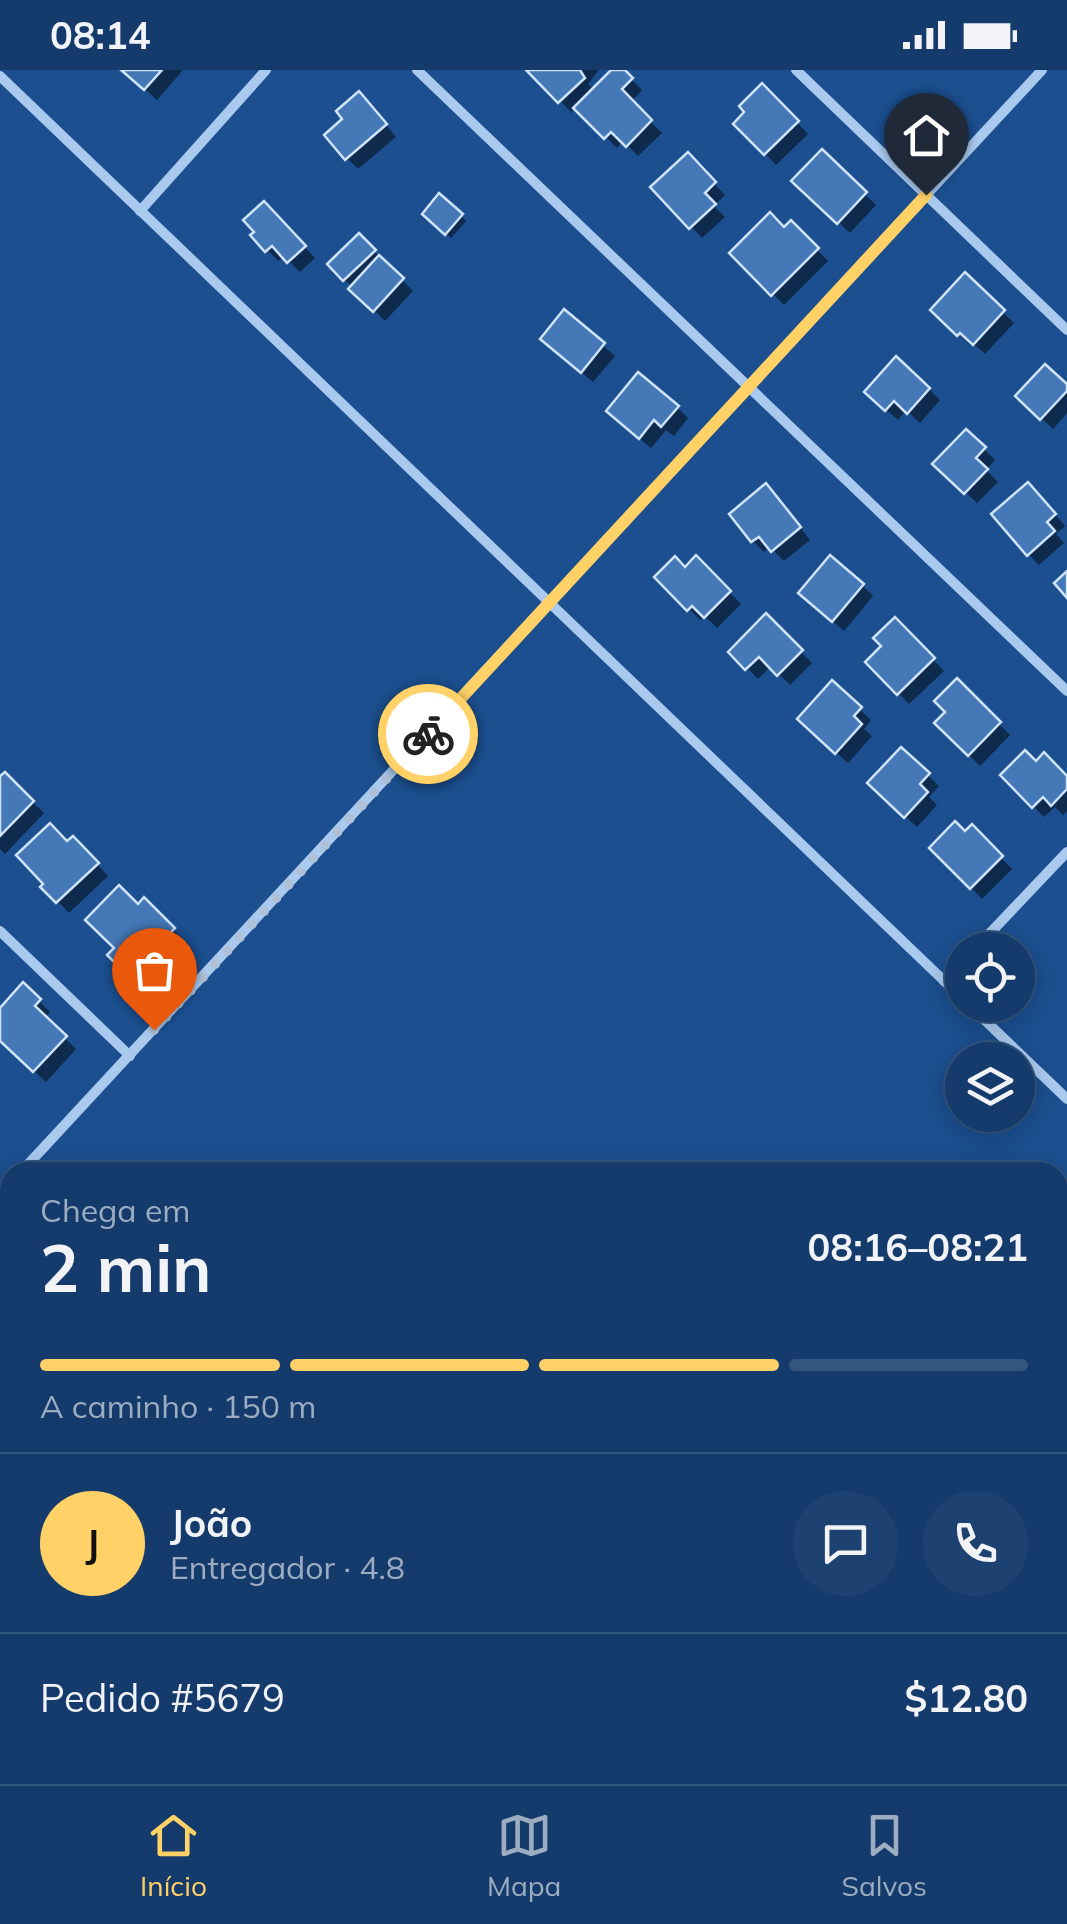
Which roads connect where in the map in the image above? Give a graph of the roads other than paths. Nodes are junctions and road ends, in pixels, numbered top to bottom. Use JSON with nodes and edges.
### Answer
{"nodes":[{"id":1,"x":266,"y":70,"type":"edge"},
{"id":2,"x":417,"y":70,"type":"edge"},
{"id":3,"x":796,"y":70,"type":"edge"},
{"id":4,"x":1042,"y":70,"type":"edge"},
{"id":5,"x":0,"y":76,"type":"edge"},
{"id":6,"x":926,"y":195,"type":"junction"},
{"id":7,"x":140,"y":211,"type":"junction"},
{"id":8,"x":1067,"y":330,"type":"edge"},
{"id":9,"x":749,"y":387,"type":"junction"},
{"id":10,"x":549,"y":603,"type":"junction"},
{"id":11,"x":1067,"y":691,"type":"edge"},
{"id":12,"x":1067,"y":852,"type":"edge"},
{"id":13,"x":0,"y":931,"type":"edge"},
{"id":14,"x":991,"y":932,"type":"edge"},
{"id":15,"x":944,"y":981,"type":"edge"},
{"id":16,"x":988,"y":1022,"type":"edge"},
{"id":17,"x":130,"y":1056,"type":"junction"},
{"id":18,"x":1067,"y":1098,"type":"edge"},
{"id":19,"x":31,"y":1162,"type":"edge"}],
"edges":[{"from":1,"to":7,"type":"street"},
{"from":2,"to":9,"type":"street"},
{"from":3,"to":6,"type":"street"},
{"from":4,"to":6,"type":"street"},
{"from":5,"to":7,"type":"street"},
{"from":6,"to":8,"type":"street"},
{"from":6,"to":9,"type":"street"},
{"from":7,"to":10,"type":"street"},
{"from":9,"to":10,"type":"street"},
{"from":9,"to":11,"type":"street"},
{"from":10,"to":15,"type":"street"},
{"from":10,"to":17,"type":"street"},
{"from":12,"to":14,"type":"street"},
{"from":13,"to":17,"type":"street"},
{"from":16,"to":18,"type":"street"},
{"from":17,"to":19,"type":"street"}]}
